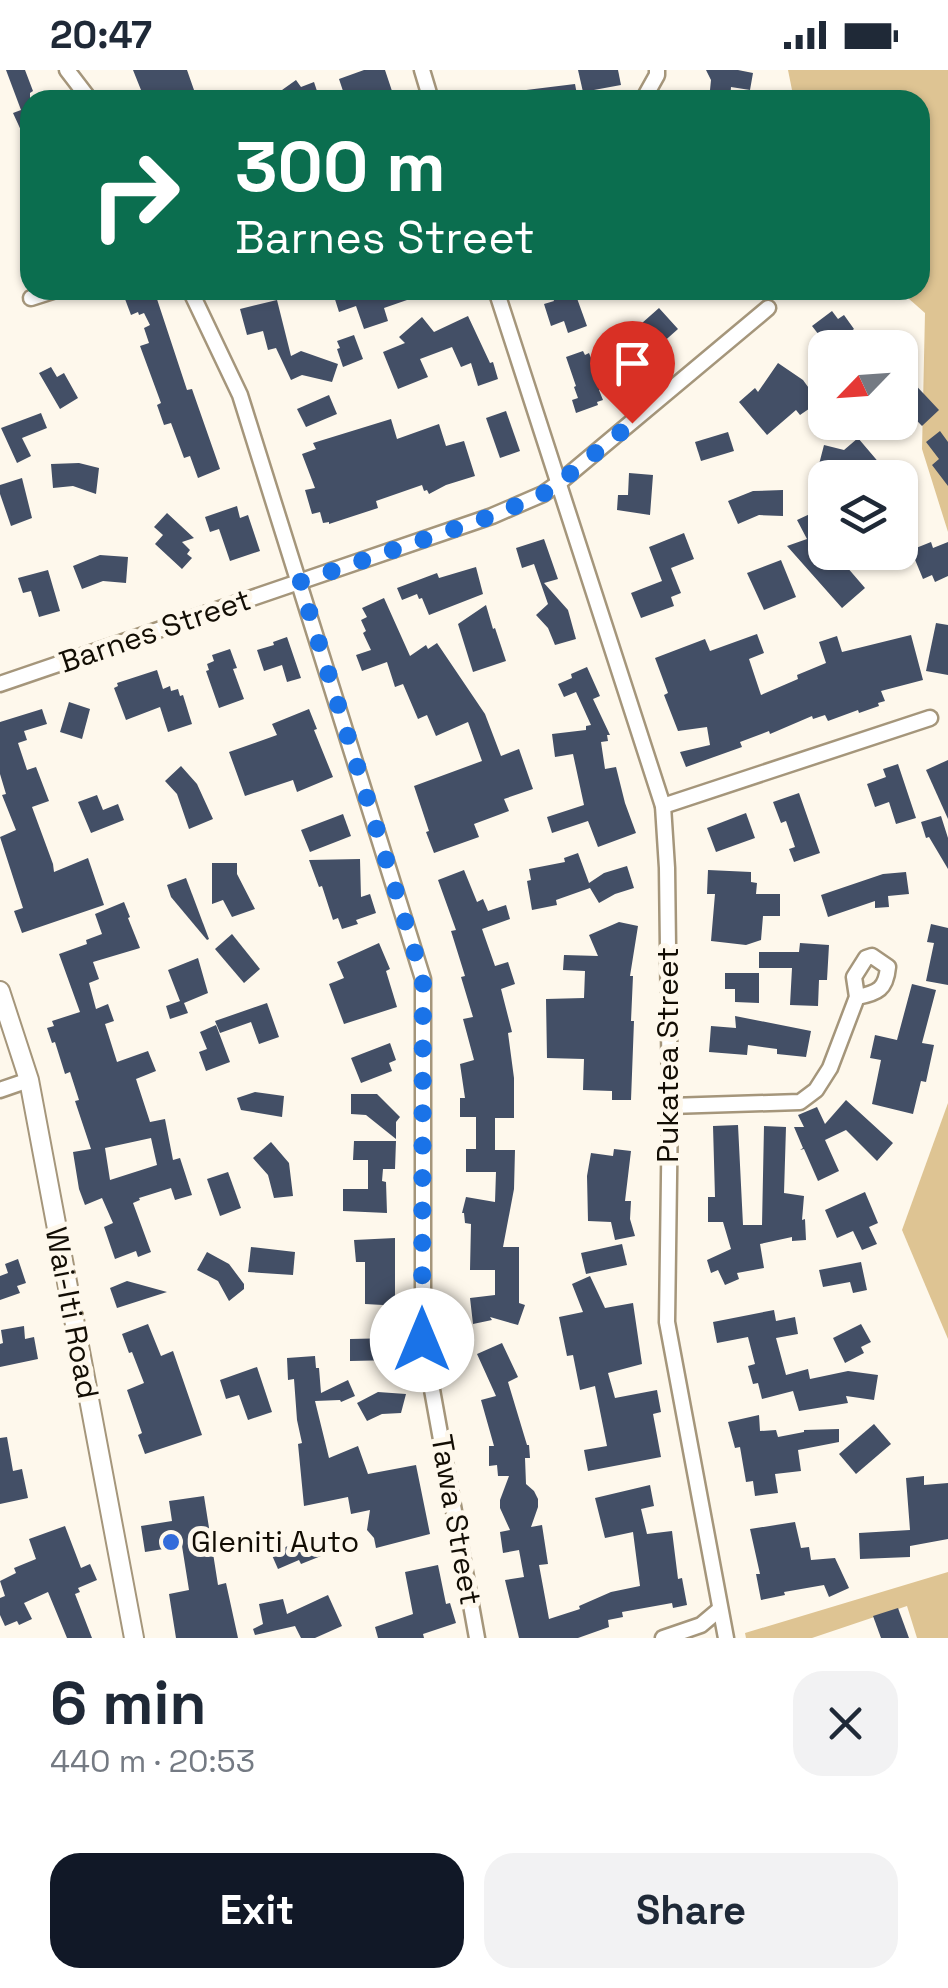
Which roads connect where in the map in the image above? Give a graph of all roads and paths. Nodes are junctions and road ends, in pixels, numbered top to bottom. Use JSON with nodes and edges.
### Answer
{"nodes":[{"id":1,"x":67,"y":70,"type":"edge"},
{"id":2,"x":82,"y":90,"type":"edge"},
{"id":3,"x":195,"y":300,"type":"edge"},
{"id":4,"x":499,"y":300,"type":"edge"},
{"id":5,"x":768,"y":308,"type":"dead end"},
{"id":6,"x":560,"y":482,"type":"junction"},
{"id":7,"x":300,"y":582,"type":"junction"},
{"id":8,"x":0,"y":684,"type":"edge"},
{"id":9,"x":930,"y":718,"type":"dead end"},
{"id":10,"x":664,"y":806,"type":"junction"},
{"id":11,"x":0,"y":991,"type":"edge"},
{"id":12,"x":857,"y":997,"type":"dead end"},
{"id":13,"x":29,"y":1080,"type":"junction"},
{"id":14,"x":0,"y":1090,"type":"edge"},
{"id":15,"x":670,"y":1106,"type":"junction"},
{"id":16,"x":720,"y":1609,"type":"junction"},
{"id":17,"x":134,"y":1638,"type":"edge"},
{"id":18,"x":477,"y":1638,"type":"edge"},
{"id":19,"x":663,"y":1638,"type":"edge"},
{"id":20,"x":726,"y":1638,"type":"edge"}],
"edges":[{"from":1,"to":2,"type":"street"},
{"from":3,"to":7,"type":"street","name":"Tawa Street"},
{"from":4,"to":6,"type":"street","name":"Pukatea Street"},
{"from":5,"to":6,"type":"street","name":"Barnes Street"},
{"from":6,"to":7,"type":"street","name":"Barnes Street"},
{"from":6,"to":10,"type":"street","name":"Pukatea Street"},
{"from":7,"to":8,"type":"street","name":"Barnes Street"},
{"from":7,"to":18,"type":"street","name":"Tawa Street"},
{"from":9,"to":10,"type":"street"},
{"from":10,"to":15,"type":"street","name":"Pukatea Street"},
{"from":11,"to":13,"type":"street","name":"Wai-Iti Road"},
{"from":12,"to":15,"type":"street"},
{"from":13,"to":14,"type":"street"},
{"from":13,"to":17,"type":"street","name":"Wai-Iti Road"},
{"from":15,"to":16,"type":"street","name":"Pukatea Street"},
{"from":16,"to":19,"type":"street"},
{"from":16,"to":20,"type":"street","name":"Pukatea Street"}]}
